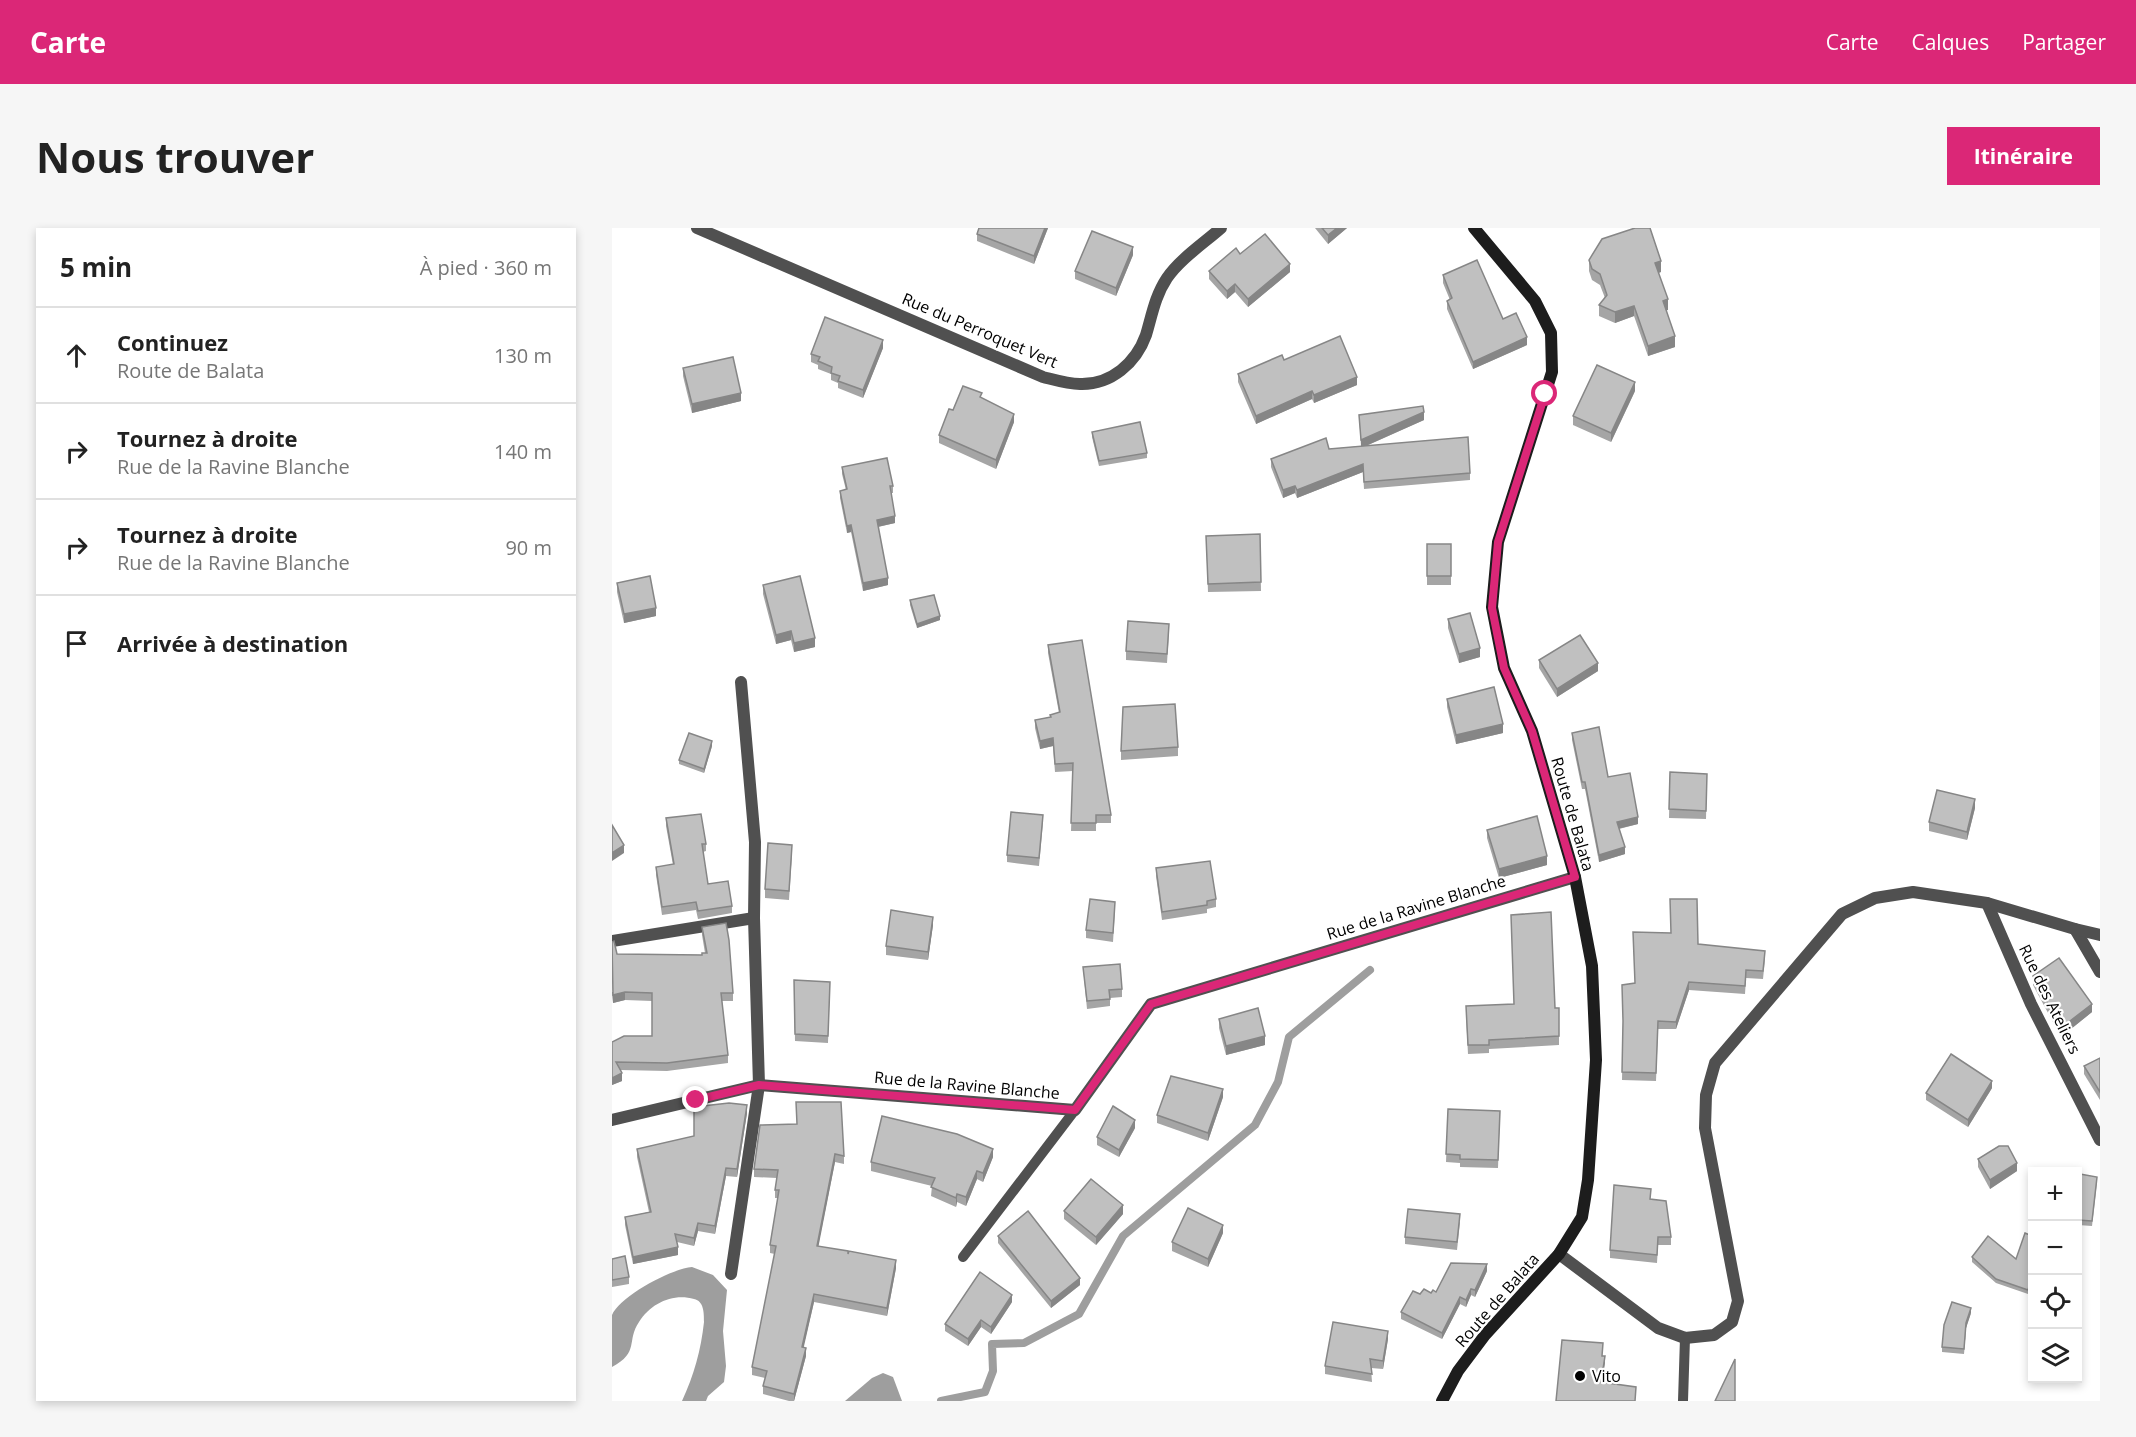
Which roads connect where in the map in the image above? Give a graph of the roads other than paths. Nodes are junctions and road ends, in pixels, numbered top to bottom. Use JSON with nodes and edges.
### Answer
{"nodes":[{"id":1,"x":697,"y":228,"type":"edge"},
{"id":2,"x":1221,"y":228,"type":"edge"},
{"id":3,"x":1474,"y":228,"type":"edge"},
{"id":4,"x":741,"y":682,"type":"dead end"},
{"id":5,"x":1575,"y":877,"type":"junction"},
{"id":6,"x":1987,"y":903,"type":"junction"},
{"id":7,"x":754,"y":918,"type":"junction"},
{"id":8,"x":2074,"y":929,"type":"junction"},
{"id":9,"x":2100,"y":935,"type":"edge"},
{"id":10,"x":612,"y":941,"type":"edge"},
{"id":11,"x":2100,"y":972,"type":"edge"},
{"id":12,"x":759,"y":1085,"type":"junction"},
{"id":13,"x":1075,"y":1110,"type":"junction"},
{"id":14,"x":612,"y":1120,"type":"edge"},
{"id":15,"x":2100,"y":1140,"type":"edge"},
{"id":16,"x":1559,"y":1254,"type":"junction"},
{"id":17,"x":963,"y":1257,"type":"dead end"},
{"id":18,"x":731,"y":1274,"type":"dead end"},
{"id":19,"x":1685,"y":1338,"type":"junction"},
{"id":20,"x":1442,"y":1401,"type":"edge"},
{"id":21,"x":1683,"y":1401,"type":"edge"}],
"edges":[{"from":1,"to":2,"type":"street","name":"Rue du Perroquet Vert"},
{"from":3,"to":5,"type":"main road","name":"Route de Balata"},
{"from":4,"to":7,"type":"street"},
{"from":5,"to":13,"type":"street","name":"Rue de la Ravine Blanche"},
{"from":5,"to":16,"type":"main road","name":"Route de Balata"},
{"from":6,"to":8,"type":"street"},
{"from":6,"to":15,"type":"street","name":"Rue des Ateliers"},
{"from":6,"to":19,"type":"street"},
{"from":7,"to":10,"type":"street"},
{"from":7,"to":12,"type":"street"},
{"from":8,"to":9,"type":"street"},
{"from":8,"to":11,"type":"street"},
{"from":12,"to":13,"type":"street","name":"Rue de la Ravine Blanche"},
{"from":12,"to":14,"type":"street","name":"Rue de la Ravine Blanche"},
{"from":12,"to":18,"type":"street"},
{"from":13,"to":17,"type":"lane"},
{"from":16,"to":19,"type":"street"},
{"from":16,"to":20,"type":"main road","name":"Route de Balata"},
{"from":19,"to":21,"type":"lane"}]}
